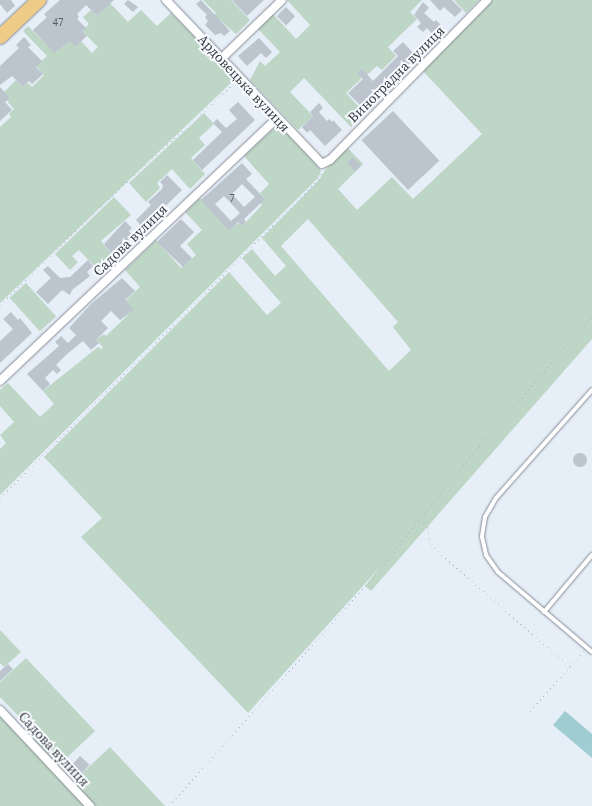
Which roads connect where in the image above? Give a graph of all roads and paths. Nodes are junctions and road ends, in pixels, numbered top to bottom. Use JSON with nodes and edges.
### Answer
{"nodes":[{"id":1,"x":39,"y":0,"type":"edge"},
{"id":2,"x":166,"y":0,"type":"edge"},
{"id":3,"x":282,"y":0,"type":"edge"},
{"id":4,"x":487,"y":0,"type":"edge"},
{"id":5,"x":0,"y":37,"type":"edge"},
{"id":6,"x":222,"y":58,"type":"junction"},
{"id":7,"x":239,"y":78,"type":"junction"},
{"id":8,"x":276,"y":118,"type":"junction"},
{"id":9,"x":322,"y":164,"type":"junction"},
{"id":10,"x":0,"y":305,"type":"edge"},
{"id":11,"x":592,"y":316,"type":"edge"},
{"id":12,"x":0,"y":381,"type":"edge"},
{"id":13,"x":592,"y":390,"type":"edge"},
{"id":14,"x":0,"y":498,"type":"edge"},
{"id":15,"x":420,"y":519,"type":"junction"},
{"id":16,"x":592,"y":555,"type":"edge"},
{"id":17,"x":544,"y":612,"type":"junction"},
{"id":18,"x":586,"y":649,"type":"junction"},
{"id":19,"x":592,"y":652,"type":"edge"},
{"id":20,"x":570,"y":667,"type":"junction"},
{"id":21,"x":0,"y":710,"type":"edge"},
{"id":22,"x":530,"y":711,"type":"dead end"},
{"id":23,"x":90,"y":806,"type":"edge"},
{"id":24,"x":169,"y":806,"type":"edge"}],
"edges":[{"from":1,"to":5,"type":"highway"},
{"from":2,"to":6,"type":"street","name":"Ардовецька вулиця"},
{"from":3,"to":6,"type":"street"},
{"from":4,"to":9,"type":"street","name":"Виноградна вулиця"},
{"from":6,"to":7,"type":"street","name":"Ардовецька вулиця"},
{"from":7,"to":8,"type":"street","name":"Ардовецька вулиця"},
{"from":7,"to":10,"type":"path"},
{"from":8,"to":9,"type":"street","name":"Ардовецька вулиця"},
{"from":8,"to":12,"type":"street","name":"Садова вулиця"},
{"from":9,"to":14,"type":"path"},
{"from":11,"to":15,"type":"path"},
{"from":13,"to":17,"type":"lane"},
{"from":15,"to":20,"type":"path"},
{"from":15,"to":24,"type":"path"},
{"from":16,"to":17,"type":"lane"},
{"from":17,"to":18,"type":"lane"},
{"from":18,"to":19,"type":"lane"},
{"from":18,"to":20,"type":"path"},
{"from":20,"to":22,"type":"path"},
{"from":21,"to":23,"type":"street","name":"Садова вулиця"}]}
